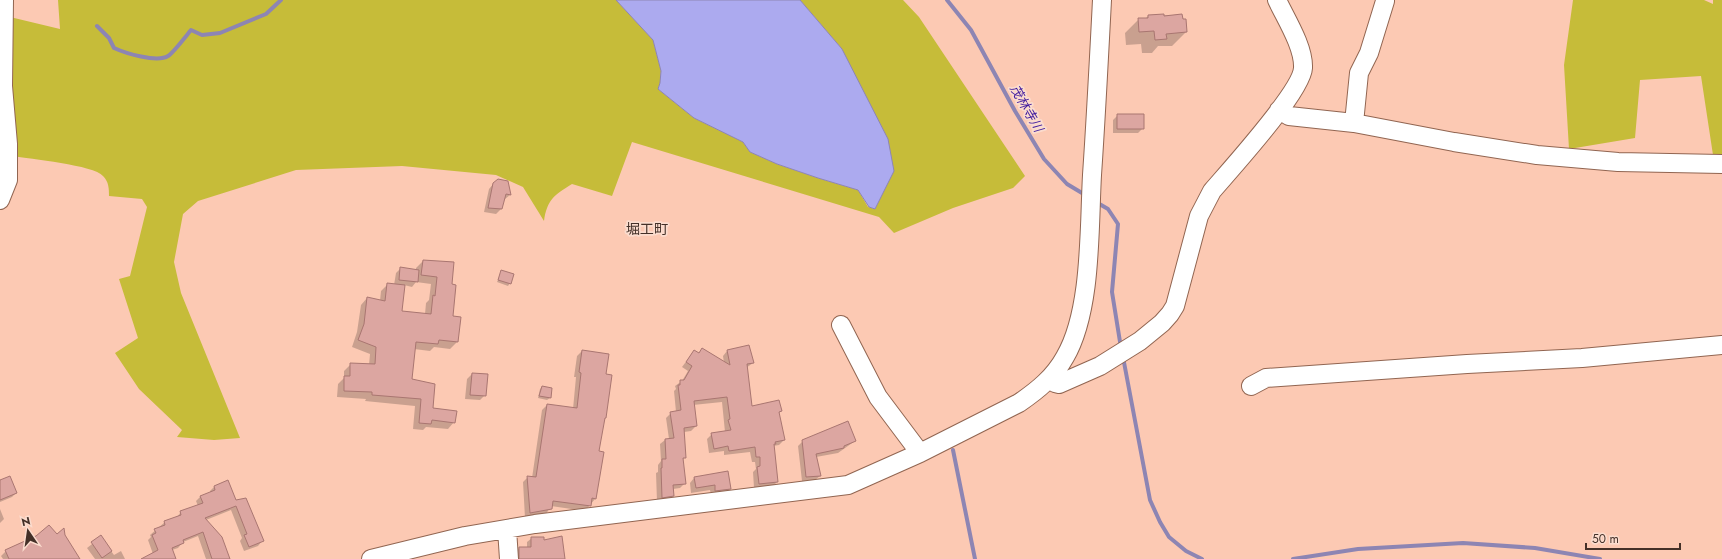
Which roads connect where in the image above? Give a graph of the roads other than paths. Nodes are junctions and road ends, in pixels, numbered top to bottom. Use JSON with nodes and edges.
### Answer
{"nodes":[{"id":1,"x":4,"y":0,"type":"edge"},
{"id":2,"x":1102,"y":0,"type":"edge"},
{"id":3,"x":1277,"y":0,"type":"edge"},
{"id":4,"x":1382,"y":0,"type":"edge"},
{"id":5,"x":2,"y":86,"type":"edge"},
{"id":6,"x":1280,"y":110,"type":"junction"},
{"id":7,"x":1354,"y":123,"type":"junction"},
{"id":8,"x":1722,"y":164,"type":"edge"},
{"id":9,"x":4,"y":180,"type":"edge"},
{"id":10,"x":0,"y":200,"type":"edge"},
{"id":11,"x":841,"y":325,"type":"dead end"},
{"id":12,"x":1722,"y":345,"type":"edge"},
{"id":13,"x":1049,"y":379,"type":"junction"},
{"id":14,"x":1251,"y":386,"type":"dead end"},
{"id":15,"x":920,"y":453,"type":"junction"},
{"id":16,"x":507,"y":529,"type":"junction"},
{"id":17,"x":371,"y":559,"type":"edge"},
{"id":18,"x":509,"y":559,"type":"edge"}],
"edges":[{"from":1,"to":5,"type":"street"},
{"from":2,"to":13,"type":"street"},
{"from":3,"to":6,"type":"street"},
{"from":4,"to":7,"type":"street"},
{"from":5,"to":9,"type":"street"},
{"from":6,"to":7,"type":"street"},
{"from":6,"to":13,"type":"street"},
{"from":7,"to":8,"type":"street"},
{"from":9,"to":10,"type":"street"},
{"from":11,"to":15,"type":"street"},
{"from":12,"to":14,"type":"street"},
{"from":13,"to":15,"type":"street"},
{"from":15,"to":16,"type":"street"},
{"from":16,"to":17,"type":"street"},
{"from":16,"to":18,"type":"street"}]}
